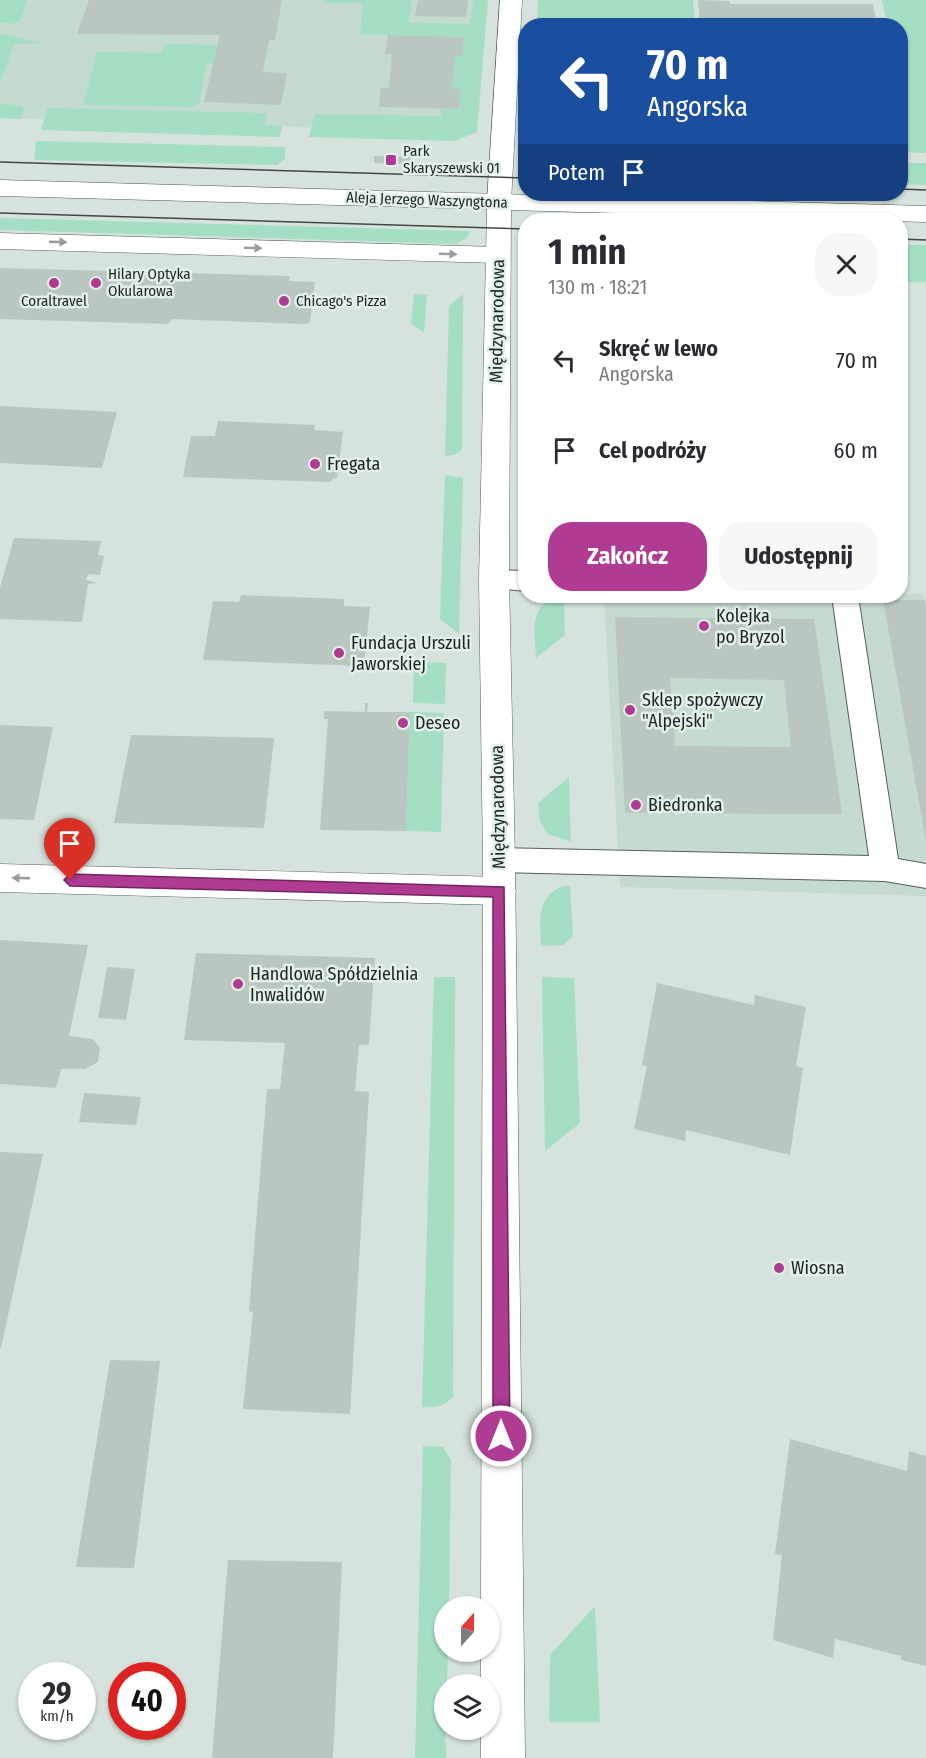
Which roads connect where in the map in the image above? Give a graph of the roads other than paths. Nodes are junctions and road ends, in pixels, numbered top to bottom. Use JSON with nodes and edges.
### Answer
{"nodes":[{"id":1,"x":511,"y":0,"type":"edge"},
{"id":2,"x":0,"y":188,"type":"edge"},
{"id":3,"x":499,"y":202,"type":"junction"},
{"id":4,"x":890,"y":213,"type":"edge"},
{"id":5,"x":908,"y":213,"type":"edge"},
{"id":6,"x":926,"y":214,"type":"edge"},
{"id":7,"x":0,"y":240,"type":"edge"},
{"id":8,"x":498,"y":255,"type":"junction"},
{"id":9,"x":510,"y":580,"type":"edge"},
{"id":10,"x":846,"y":603,"type":"edge"},
{"id":11,"x":885,"y":869,"type":"junction"},
{"id":12,"x":499,"y":875,"type":"junction"},
{"id":13,"x":926,"y":876,"type":"edge"},
{"id":14,"x":0,"y":878,"type":"edge"},
{"id":15,"x":503,"y":1758,"type":"edge"}],
"edges":[{"from":1,"to":3,"type":"street","name":"Międzynarodowa"},
{"from":2,"to":3,"type":"street","name":"Aleja Jerzego Waszyngtona"},
{"from":3,"to":4,"type":"street","name":"Aleja Jerzego Waszyngtona"},
{"from":3,"to":8,"type":"street","name":"Międzynarodowa"},
{"from":5,"to":6,"type":"street","name":"Aleja Jerzego Waszyngtona"},
{"from":7,"to":8,"type":"street","one_way":true},
{"from":8,"to":9,"type":"street","name":"Międzynarodowa"},
{"from":9,"to":12,"type":"street","name":"Międzynarodowa"},
{"from":10,"to":11,"type":"lane"},
{"from":11,"to":12,"type":"lane"},
{"from":11,"to":13,"type":"lane"},
{"from":12,"to":14,"type":"street","one_way":true},
{"from":12,"to":15,"type":"street","name":"Międzynarodowa"}]}
